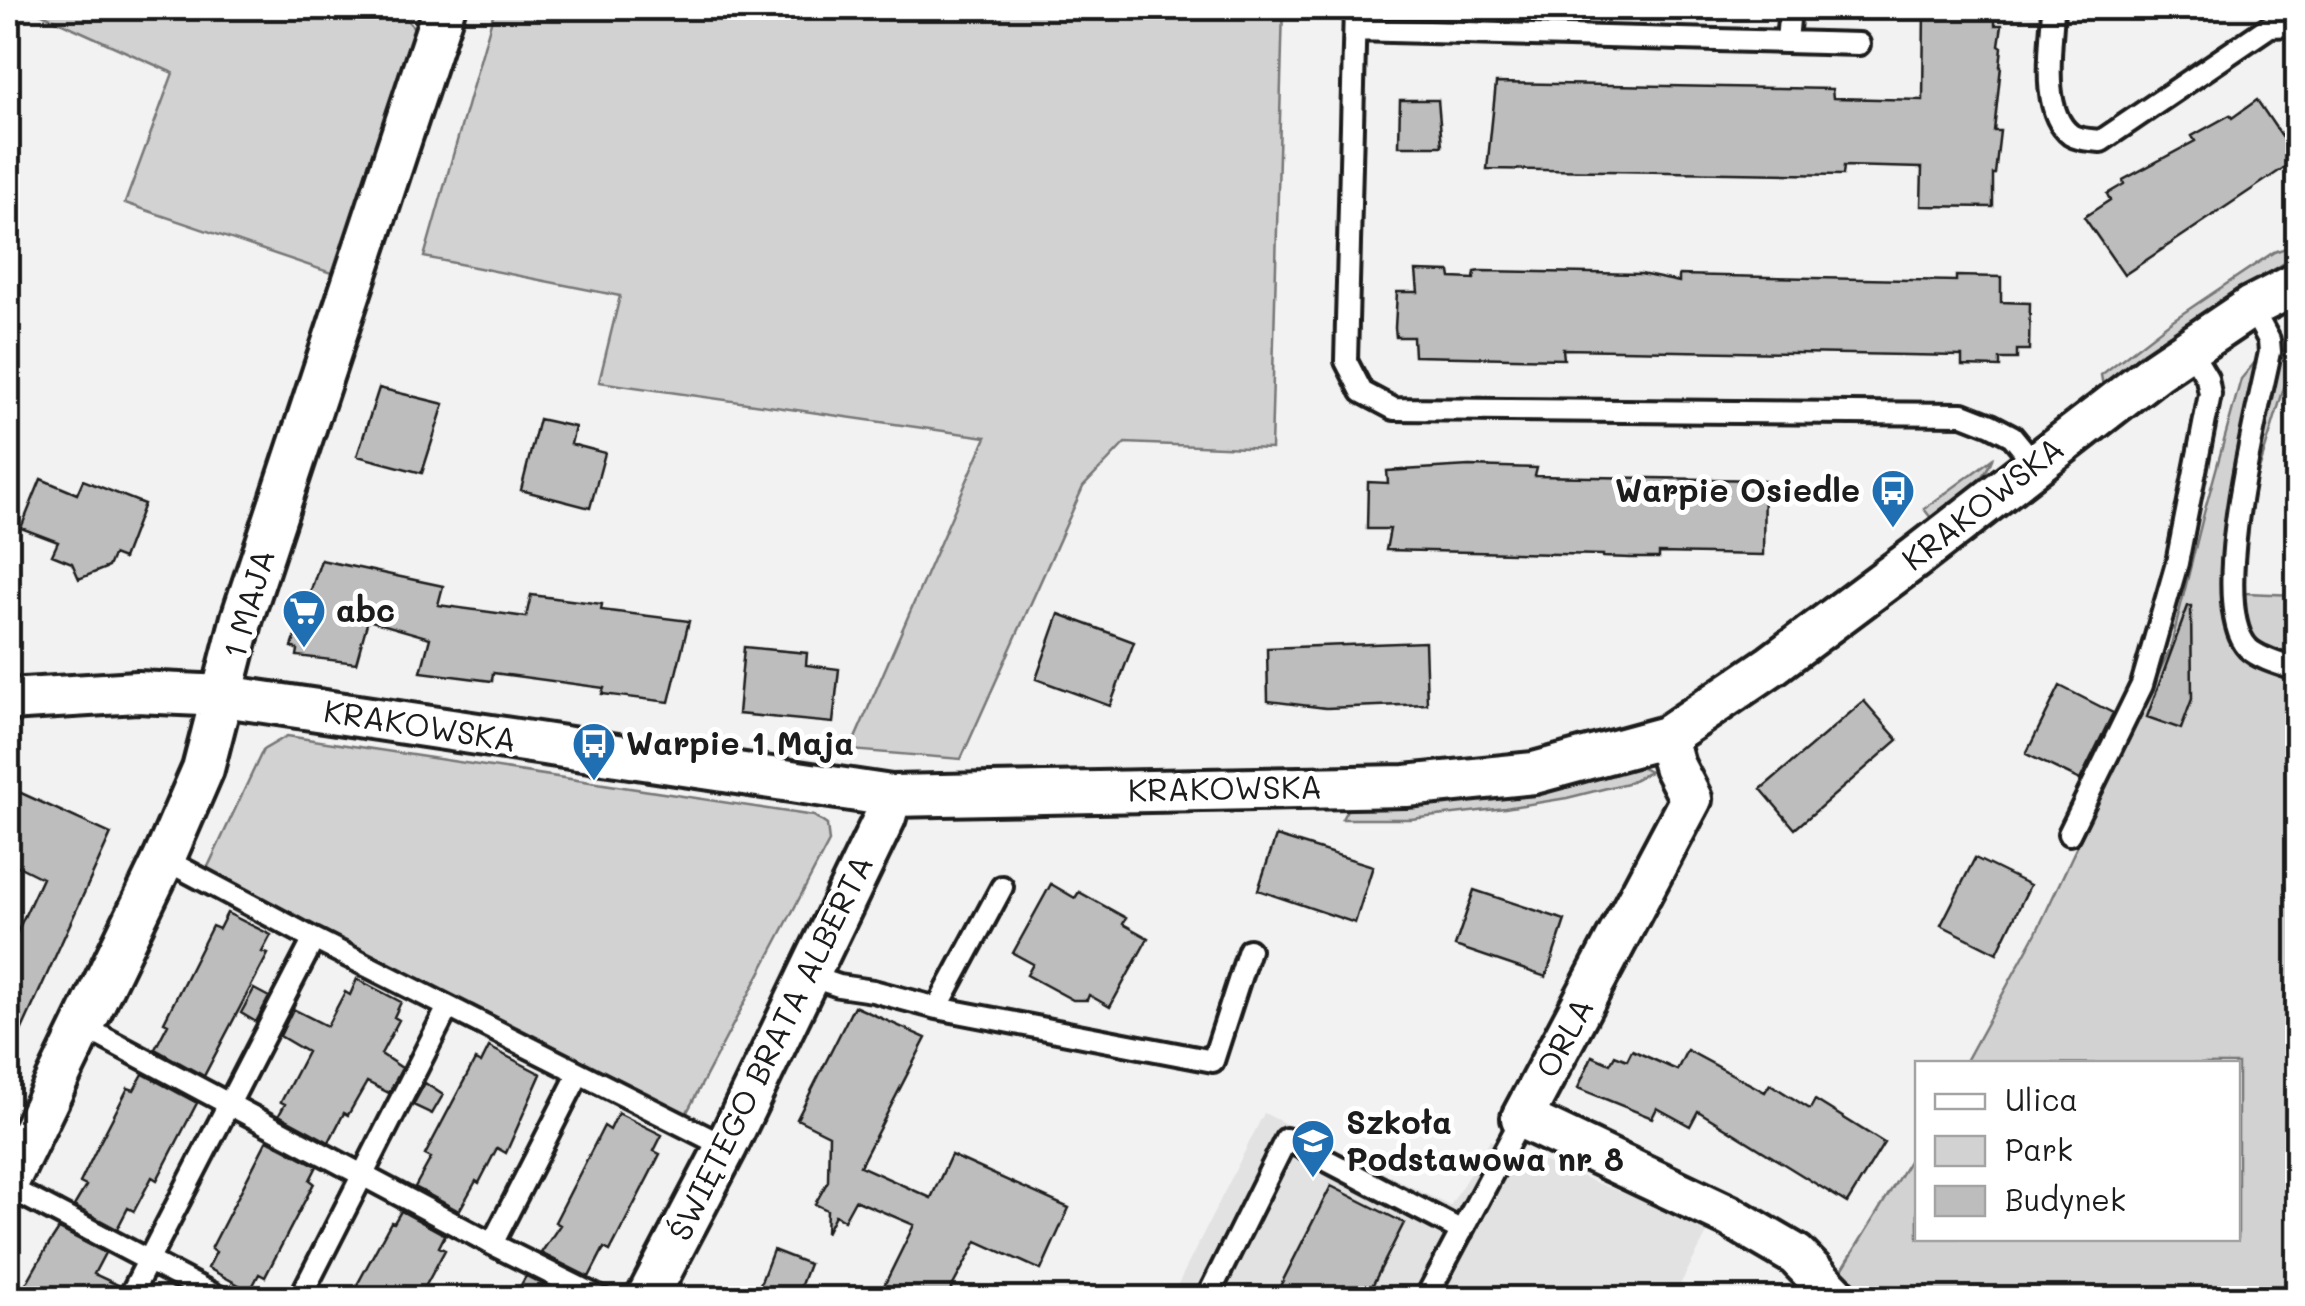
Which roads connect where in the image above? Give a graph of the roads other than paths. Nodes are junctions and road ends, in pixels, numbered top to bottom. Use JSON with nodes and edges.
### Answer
{"nodes":[{"id":1,"x":444,"y":8,"type":"edge"},
{"id":2,"x":1356,"y":8,"type":"edge"},
{"id":3,"x":1790,"y":8,"type":"edge"},
{"id":4,"x":2053,"y":8,"type":"edge"},
{"id":5,"x":2298,"y":25,"type":"edge"},
{"id":6,"x":1355,"y":30,"type":"junction"},
{"id":7,"x":1787,"y":42,"type":"junction"},
{"id":8,"x":1859,"y":44,"type":"dead end"},
{"id":9,"x":2298,"y":283,"type":"edge"},
{"id":10,"x":2251,"y":307,"type":"junction"},
{"id":11,"x":2188,"y":348,"type":"junction"},
{"id":12,"x":2034,"y":464,"type":"junction"},
{"id":13,"x":2298,"y":670,"type":"edge"},
{"id":14,"x":224,"y":696,"type":"junction"},
{"id":15,"x":8,"y":700,"type":"edge"},
{"id":16,"x":1666,"y":737,"type":"junction"},
{"id":17,"x":891,"y":796,"type":"junction"},
{"id":18,"x":2070,"y":834,"type":"dead end"},
{"id":19,"x":164,"y":859,"type":"junction"},
{"id":20,"x":1002,"y":887,"type":"dead end"},
{"id":21,"x":314,"y":939,"type":"junction"},
{"id":22,"x":1249,"y":950,"type":"dead end"},
{"id":23,"x":808,"y":976,"type":"junction"},
{"id":24,"x":448,"y":1007,"type":"junction"},
{"id":25,"x":937,"y":1008,"type":"junction"},
{"id":26,"x":82,"y":1026,"type":"junction"},
{"id":27,"x":579,"y":1073,"type":"junction"},
{"id":28,"x":228,"y":1104,"type":"junction"},
{"id":29,"x":1522,"y":1118,"type":"junction"},
{"id":30,"x":726,"y":1147,"type":"junction"},
{"id":31,"x":362,"y":1175,"type":"junction"},
{"id":32,"x":8,"y":1184,"type":"edge"},
{"id":33,"x":1462,"y":1230,"type":"junction"},
{"id":34,"x":492,"y":1244,"type":"junction"},
{"id":35,"x":149,"y":1261,"type":"junction"},
{"id":36,"x":129,"y":1298,"type":"edge"},
{"id":37,"x":220,"y":1298,"type":"edge"},
{"id":38,"x":300,"y":1298,"type":"edge"},
{"id":39,"x":600,"y":1298,"type":"edge"},
{"id":40,"x":648,"y":1298,"type":"edge"},
{"id":41,"x":1207,"y":1298,"type":"edge"},
{"id":42,"x":1444,"y":1298,"type":"edge"},
{"id":43,"x":1838,"y":1298,"type":"edge"}],
"edges":[{"from":1,"to":14,"type":"street","name":"1 MAJA"},
{"from":2,"to":6,"type":"lane"},
{"from":3,"to":7,"type":"lane"},
{"from":4,"to":5,"type":"lane"},
{"from":6,"to":7,"type":"lane"},
{"from":6,"to":12,"type":"lane"},
{"from":7,"to":8,"type":"lane"},
{"from":9,"to":10,"type":"street","name":"KRAKOWSKA"},
{"from":10,"to":11,"type":"street","name":"KRAKOWSKA"},
{"from":10,"to":13,"type":"lane"},
{"from":11,"to":12,"type":"street","name":"KRAKOWSKA"},
{"from":11,"to":18,"type":"lane"},
{"from":12,"to":16,"type":"street","name":"KRAKOWSKA"},
{"from":14,"to":15,"type":"street","name":"KRAKOWSKA"},
{"from":14,"to":17,"type":"street","name":"KRAKOWSKA"},
{"from":14,"to":19,"type":"street","name":"1 MAJA"},
{"from":16,"to":17,"type":"street","name":"KRAKOWSKA"},
{"from":16,"to":29,"type":"street","name":"ORLA"},
{"from":17,"to":23,"type":"street","name":"ŚWIĘTEGO BRATA ALBERTA"},
{"from":19,"to":21,"type":"lane"},
{"from":19,"to":26,"type":"street","name":"1 MAJA"},
{"from":20,"to":25,"type":"lane"},
{"from":21,"to":24,"type":"lane"},
{"from":21,"to":28,"type":"lane"},
{"from":22,"to":25,"type":"lane"},
{"from":23,"to":25,"type":"lane"},
{"from":23,"to":30,"type":"street","name":"ŚWIĘTEGO BRATA ALBERTA"},
{"from":24,"to":27,"type":"lane"},
{"from":24,"to":31,"type":"lane"},
{"from":26,"to":28,"type":"lane"},
{"from":26,"to":32,"type":"street","name":"1 MAJA"},
{"from":27,"to":30,"type":"lane"},
{"from":27,"to":34,"type":"lane"},
{"from":28,"to":31,"type":"lane"},
{"from":28,"to":35,"type":"lane"},
{"from":29,"to":33,"type":"lane"},
{"from":29,"to":43,"type":"street","name":"ORLA"},
{"from":30,"to":40,"type":"street","name":"ŚWIĘTEGO BRATA ALBERTA"},
{"from":31,"to":34,"type":"lane"},
{"from":31,"to":38,"type":"lane"},
{"from":32,"to":35,"type":"lane"},
{"from":33,"to":41,"type":"lane"},
{"from":33,"to":42,"type":"lane"},
{"from":34,"to":39,"type":"lane"},
{"from":35,"to":36,"type":"lane"},
{"from":35,"to":37,"type":"lane"}]}
